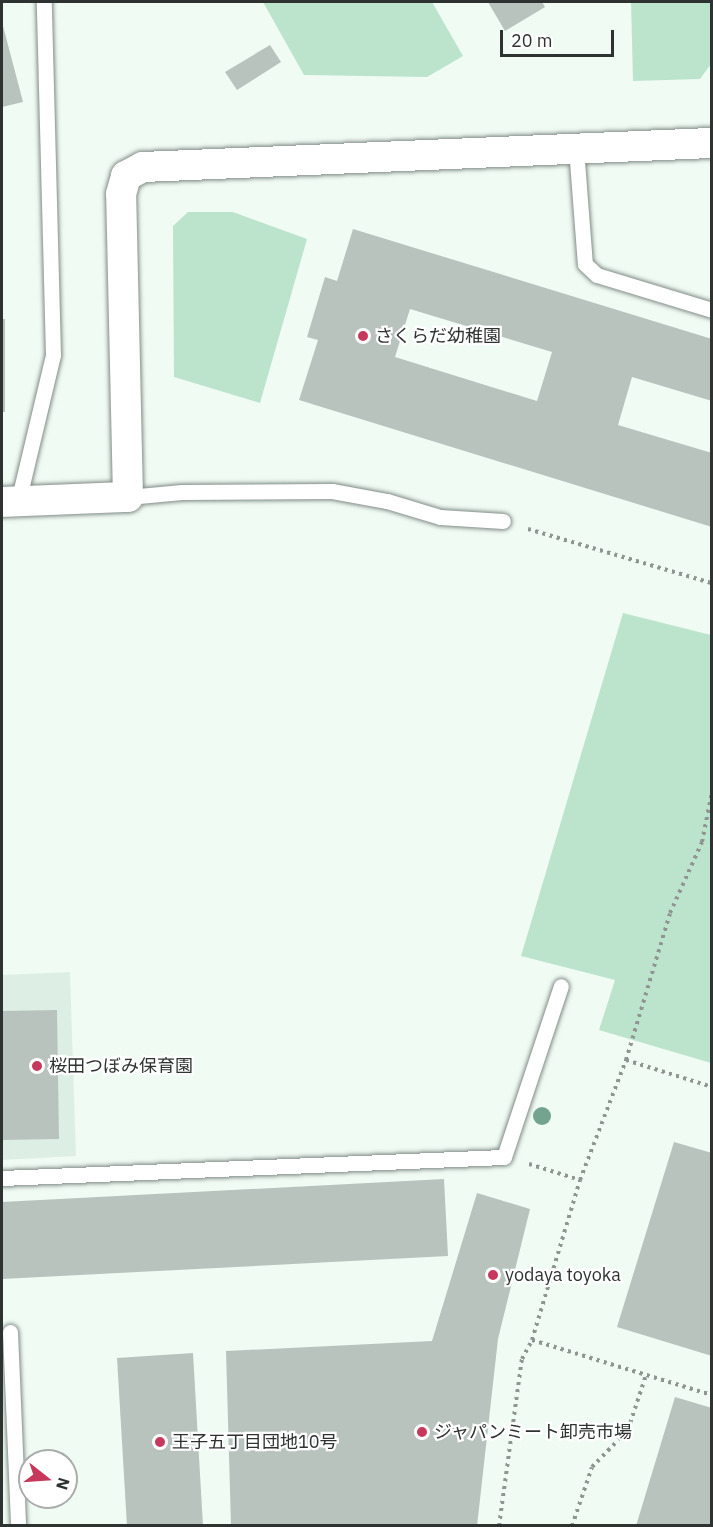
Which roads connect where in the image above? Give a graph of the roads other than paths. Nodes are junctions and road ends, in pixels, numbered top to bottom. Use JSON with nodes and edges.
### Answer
{"nodes":[{"id":1,"x":44,"y":2,"type":"edge"},
{"id":2,"x":711,"y":143,"type":"edge"},
{"id":3,"x":576,"y":148,"type":"junction"},
{"id":4,"x":711,"y":310,"type":"edge"},
{"id":5,"x":128,"y":497,"type":"junction"},
{"id":6,"x":10,"y":502,"type":"edge"},
{"id":7,"x":503,"y":521,"type":"dead end"},
{"id":8,"x":561,"y":986,"type":"dead end"},
{"id":9,"x":2,"y":1178,"type":"edge"},
{"id":10,"x":10,"y":1332,"type":"dead end"},
{"id":11,"x":18,"y":1526,"type":"edge"}],
"edges":[{"from":1,"to":6,"type":"lane"},
{"from":2,"to":3,"type":"street"},
{"from":3,"to":4,"type":"lane"},
{"from":3,"to":5,"type":"street"},
{"from":5,"to":6,"type":"street"},
{"from":5,"to":7,"type":"lane"},
{"from":8,"to":9,"type":"lane"},
{"from":10,"to":11,"type":"lane"}]}
